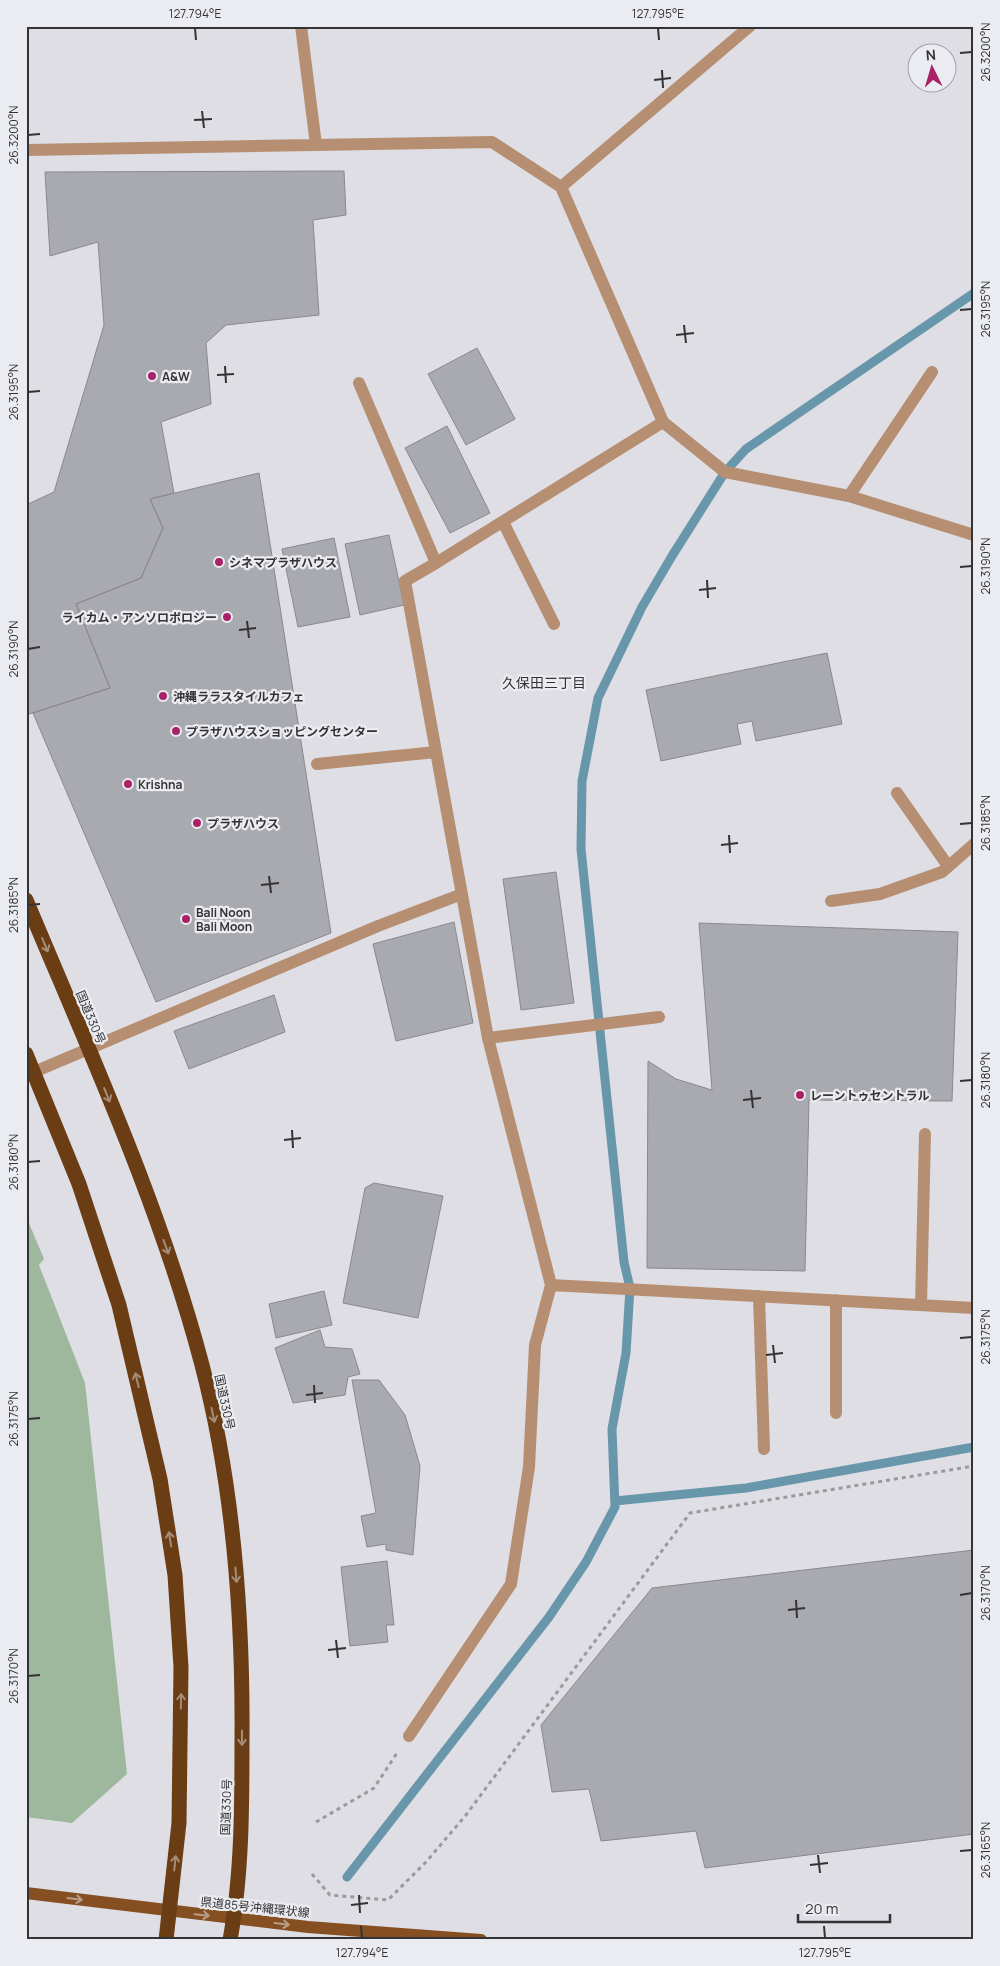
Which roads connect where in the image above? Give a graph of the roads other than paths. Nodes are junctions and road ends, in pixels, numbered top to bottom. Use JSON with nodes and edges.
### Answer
{"nodes":[{"id":1,"x":301,"y":26,"type":"edge"},
{"id":2,"x":750,"y":26,"type":"edge"},
{"id":3,"x":316,"y":145,"type":"junction"},
{"id":4,"x":26,"y":150,"type":"edge"},
{"id":5,"x":561,"y":187,"type":"junction"},
{"id":6,"x":932,"y":372,"type":"dead end"},
{"id":7,"x":359,"y":383,"type":"dead end"},
{"id":8,"x":663,"y":422,"type":"junction"},
{"id":9,"x":849,"y":496,"type":"junction"},
{"id":10,"x":503,"y":522,"type":"junction"},
{"id":11,"x":974,"y":535,"type":"edge"},
{"id":12,"x":436,"y":563,"type":"junction"},
{"id":13,"x":554,"y":624,"type":"dead end"},
{"id":14,"x":436,"y":752,"type":"junction"},
{"id":15,"x":317,"y":764,"type":"dead end"},
{"id":16,"x":896,"y":794,"type":"dead end"},
{"id":17,"x":974,"y":844,"type":"edge"},
{"id":18,"x":948,"y":866,"type":"junction"},
{"id":19,"x":462,"y":894,"type":"junction"},
{"id":20,"x":26,"y":900,"type":"edge"},
{"id":21,"x":831,"y":901,"type":"dead end"},
{"id":22,"x":659,"y":1017,"type":"dead end"},
{"id":23,"x":488,"y":1038,"type":"junction"},
{"id":24,"x":88,"y":1048,"type":"junction"},
{"id":25,"x":26,"y":1054,"type":"edge"},
{"id":26,"x":34,"y":1072,"type":"junction"},
{"id":27,"x":925,"y":1134,"type":"dead end"},
{"id":28,"x":551,"y":1285,"type":"junction"},
{"id":29,"x":759,"y":1296,"type":"junction"},
{"id":30,"x":836,"y":1300,"type":"junction"},
{"id":31,"x":921,"y":1305,"type":"junction"},
{"id":32,"x":974,"y":1308,"type":"edge"},
{"id":33,"x":836,"y":1413,"type":"dead end"},
{"id":34,"x":764,"y":1449,"type":"dead end"},
{"id":35,"x":408,"y":1736,"type":"road end"},
{"id":36,"x":26,"y":1893,"type":"edge"},
{"id":37,"x":170,"y":1911,"type":"junction"},
{"id":38,"x":234,"y":1919,"type":"junction"},
{"id":39,"x":166,"y":1940,"type":"edge"},
{"id":40,"x":230,"y":1940,"type":"edge"},
{"id":41,"x":481,"y":1940,"type":"edge"}],
"edges":[{"from":1,"to":3,"type":"street"},
{"from":2,"to":5,"type":"street"},
{"from":3,"to":4,"type":"street"},
{"from":3,"to":5,"type":"street"},
{"from":5,"to":8,"type":"street"},
{"from":6,"to":9,"type":"street"},
{"from":7,"to":12,"type":"street"},
{"from":8,"to":9,"type":"street"},
{"from":8,"to":10,"type":"street"},
{"from":9,"to":11,"type":"street"},
{"from":10,"to":12,"type":"street"},
{"from":10,"to":13,"type":"street"},
{"from":12,"to":14,"type":"street"},
{"from":14,"to":15,"type":"street"},
{"from":14,"to":19,"type":"street"},
{"from":16,"to":18,"type":"street"},
{"from":17,"to":18,"type":"street"},
{"from":18,"to":21,"type":"street"},
{"from":19,"to":23,"type":"street"},
{"from":19,"to":24,"type":"street"},
{"from":20,"to":24,"type":"highway","name":"国道330号","one_way":true},
{"from":22,"to":23,"type":"street"},
{"from":23,"to":28,"type":"street"},
{"from":24,"to":26,"type":"street"},
{"from":24,"to":38,"type":"highway","name":"国道330号","one_way":true},
{"from":25,"to":26,"type":"highway"},
{"from":37,"to":26,"type":"highway","one_way":true},
{"from":27,"to":31,"type":"street"},
{"from":28,"to":29,"type":"street"},
{"from":28,"to":35,"type":"street"},
{"from":29,"to":30,"type":"street"},
{"from":29,"to":34,"type":"street"},
{"from":30,"to":31,"type":"street"},
{"from":30,"to":33,"type":"street"},
{"from":31,"to":32,"type":"street"},
{"from":36,"to":37,"type":"main road","name":"県道85号沖縄環状線","one_way":true},
{"from":37,"to":38,"type":"main road","name":"県道85号沖縄環状線","one_way":true},
{"from":37,"to":39,"type":"highway"},
{"from":38,"to":40,"type":"highway","name":"国道330号"},
{"from":38,"to":41,"type":"main road","name":"県道85号沖縄環状線","one_way":true}]}
